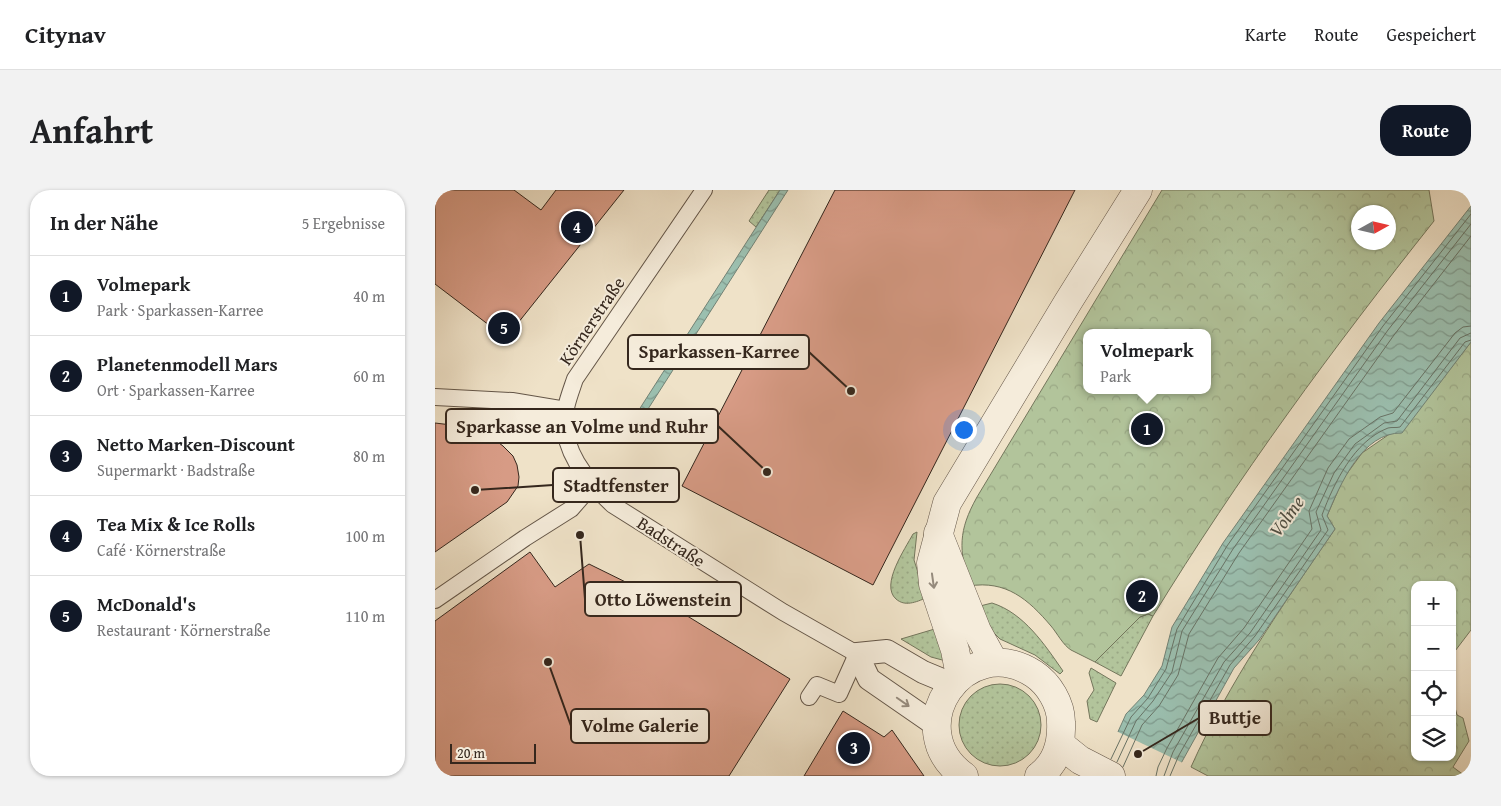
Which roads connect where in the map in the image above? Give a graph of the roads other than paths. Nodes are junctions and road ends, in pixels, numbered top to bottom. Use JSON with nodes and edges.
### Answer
{"nodes":[{"id":1,"x":704,"y":190,"type":"edge"},
{"id":2,"x":1139,"y":190,"type":"edge"},
{"id":3,"x":435,"y":397,"type":"edge"},
{"id":4,"x":566,"y":410,"type":"junction"},
{"id":5,"x":592,"y":486,"type":"junction"},
{"id":6,"x":938,"y":533,"type":"junction"},
{"id":7,"x":435,"y":600,"type":"edge"},
{"id":8,"x":857,"y":654,"type":"junction"},
{"id":9,"x":994,"y":662,"type":"junction"},
{"id":10,"x":956,"y":680,"type":"junction"},
{"id":11,"x":809,"y":697,"type":"dead end"},
{"id":12,"x":937,"y":726,"type":"junction"},
{"id":13,"x":1070,"y":752,"type":"junction"},
{"id":14,"x":1045,"y":775,"type":"edge"},
{"id":15,"x":965,"y":776,"type":"edge"},
{"id":16,"x":1111,"y":776,"type":"edge"}],
"edges":[{"from":1,"to":4,"type":"street","name":"Körnerstraße"},
{"from":2,"to":6,"type":"street"},
{"from":3,"to":4,"type":"street"},
{"from":4,"to":5,"type":"street","name":"Körnerstraße"},
{"from":5,"to":7,"type":"street"},
{"from":5,"to":8,"type":"street","name":"Badstraße"},
{"from":6,"to":9,"type":"street"},
{"from":6,"to":10,"type":"street","one_way":true},
{"from":8,"to":10,"type":"street"},
{"from":8,"to":11,"type":"street"},
{"from":8,"to":12,"type":"street","one_way":true},
{"from":9,"to":10,"type":"street"},
{"from":9,"to":13,"type":"street"},
{"from":10,"to":12,"type":"street"},
{"from":12,"to":15,"type":"street"},
{"from":13,"to":14,"type":"street"},
{"from":13,"to":16,"type":"street"}]}
